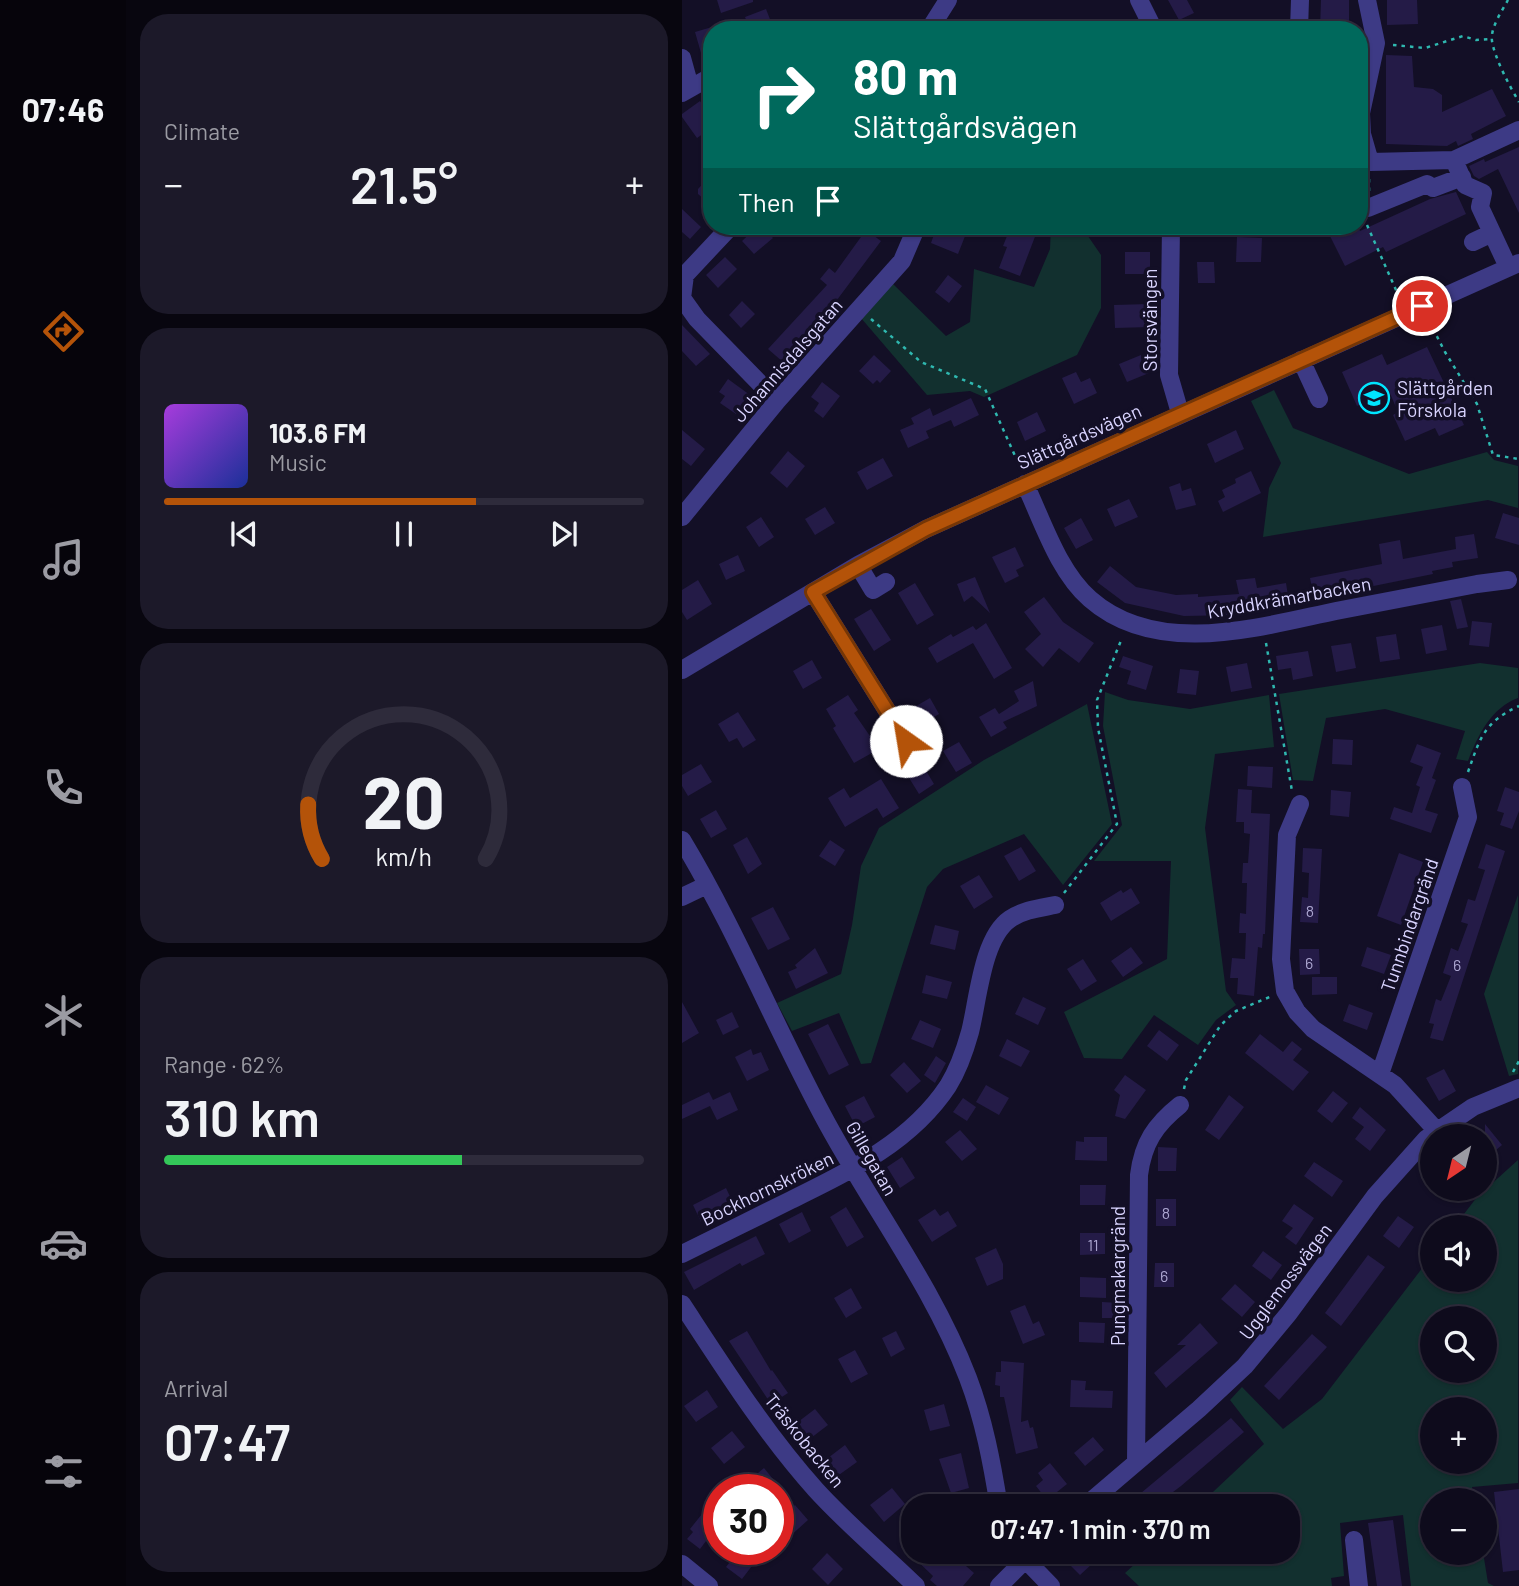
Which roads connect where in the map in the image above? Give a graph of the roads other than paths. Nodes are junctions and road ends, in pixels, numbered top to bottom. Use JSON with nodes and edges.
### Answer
{"nodes":[{"id":1,"x":948,"y":0,"type":"edge"},
{"id":2,"x":1139,"y":0,"type":"edge"},
{"id":3,"x":1300,"y":0,"type":"edge"},
{"id":4,"x":1367,"y":0,"type":"edge"},
{"id":5,"x":935,"y":21,"type":"edge"},
{"id":6,"x":1150,"y":21,"type":"edge"},
{"id":7,"x":1299,"y":21,"type":"edge"},
{"id":8,"x":682,"y":58,"type":"edge"},
{"id":9,"x":1368,"y":78,"type":"edge"},
{"id":10,"x":703,"y":81,"type":"edge"},
{"id":11,"x":686,"y":90,"type":"edge"},
{"id":12,"x":1518,"y":132,"type":"edge"},
{"id":13,"x":1368,"y":155,"type":"edge"},
{"id":14,"x":1454,"y":160,"type":"junction"},
{"id":15,"x":1462,"y":177,"type":"junction"},
{"id":16,"x":1368,"y":208,"type":"road end"},
{"id":17,"x":1492,"y":233,"type":"junction"},
{"id":18,"x":723,"y":235,"type":"edge"},
{"id":19,"x":913,"y":235,"type":"edge"},
{"id":20,"x":1171,"y":235,"type":"edge"},
{"id":21,"x":1473,"y":242,"type":"dead end"},
{"id":22,"x":1513,"y":265,"type":"edge"},
{"id":23,"x":682,"y":298,"type":"edge"},
{"id":24,"x":682,"y":298,"type":"edge"},
{"id":25,"x":1301,"y":360,"type":"junction"},
{"id":26,"x":1319,"y":399,"type":"dead end"},
{"id":27,"x":777,"y":401,"type":"junction"},
{"id":28,"x":1180,"y":413,"type":"junction"},
{"id":29,"x":1025,"y":484,"type":"junction"},
{"id":30,"x":682,"y":517,"type":"edge"},
{"id":31,"x":858,"y":565,"type":"junction"},
{"id":32,"x":1508,"y":580,"type":"dead end"},
{"id":33,"x":886,"y":582,"type":"dead end"},
{"id":34,"x":813,"y":592,"type":"junction"},
{"id":35,"x":682,"y":670,"type":"edge"},
{"id":36,"x":906,"y":741,"type":"dead end"},
{"id":37,"x":1462,"y":787,"type":"road end"},
{"id":38,"x":1300,"y":804,"type":"road end"},
{"id":39,"x":682,"y":840,"type":"edge"},
{"id":40,"x":707,"y":885,"type":"junction"},
{"id":41,"x":682,"y":897,"type":"edge"},
{"id":42,"x":1055,"y":905,"type":"road end"},
{"id":43,"x":1380,"y":1074,"type":"junction"},
{"id":44,"x":1518,"y":1088,"type":"edge"},
{"id":45,"x":1180,"y":1105,"type":"road end"},
{"id":46,"x":1431,"y":1124,"type":"edge"},
{"id":47,"x":1446,"y":1124,"type":"edge"},
{"id":48,"x":1420,"y":1145,"type":"edge"},
{"id":49,"x":853,"y":1169,"type":"junction"},
{"id":50,"x":682,"y":1254,"type":"edge"},
{"id":51,"x":682,"y":1304,"type":"edge"},
{"id":52,"x":1136,"y":1462,"type":"junction"},
{"id":53,"x":997,"y":1494,"type":"edge"},
{"id":54,"x":1099,"y":1494,"type":"edge"},
{"id":55,"x":1354,"y":1540,"type":"dead end"},
{"id":56,"x":682,"y":1564,"type":"edge"},
{"id":57,"x":1018,"y":1564,"type":"edge"},
{"id":58,"x":1033,"y":1564,"type":"edge"},
{"id":59,"x":709,"y":1586,"type":"edge"},
{"id":60,"x":916,"y":1586,"type":"edge"},
{"id":61,"x":999,"y":1586,"type":"edge"},
{"id":62,"x":1051,"y":1586,"type":"edge"},
{"id":63,"x":1359,"y":1586,"type":"edge"}],
"edges":[{"from":1,"to":5,"type":"street"},
{"from":2,"to":6,"type":"street"},
{"from":3,"to":7,"type":"street"},
{"from":4,"to":9,"type":"street"},
{"from":8,"to":11,"type":"street"},
{"from":10,"to":11,"type":"street"},
{"from":12,"to":14,"type":"street"},
{"from":13,"to":14,"type":"street"},
{"from":14,"to":15,"type":"street"},
{"from":15,"to":16,"type":"street"},
{"from":15,"to":17,"type":"street","name":"Slättgårdsvägen"},
{"from":17,"to":21,"type":"street"},
{"from":17,"to":22,"type":"street","name":"Slättgårdsvägen"},
{"from":18,"to":24,"type":"street"},
{"from":19,"to":27,"type":"street","name":"Johannisdalsgatan"},
{"from":20,"to":28,"type":"street","name":"Storsvängen"},
{"from":22,"to":25,"type":"street","name":"Slättgårdsvägen"},
{"from":23,"to":27,"type":"street"},
{"from":25,"to":26,"type":"street"},
{"from":25,"to":28,"type":"street","name":"Slättgårdsvägen"},
{"from":27,"to":30,"type":"street","name":"Johannisdalsgatan"},
{"from":28,"to":29,"type":"street","name":"Slättgårdsvägen"},
{"from":29,"to":31,"type":"street","name":"Slättgårdsvägen"},
{"from":29,"to":32,"type":"street","name":"Kryddkrämarbacken"},
{"from":31,"to":33,"type":"street"},
{"from":31,"to":34,"type":"street","name":"Slättgårdsvägen"},
{"from":34,"to":35,"type":"street","name":"Slättgårdsvägen"},
{"from":34,"to":36,"type":"street"},
{"from":37,"to":43,"type":"street","name":"Tunnbindargränd"},
{"from":38,"to":43,"type":"street"},
{"from":39,"to":40,"type":"street","name":"Gillegatan"},
{"from":40,"to":41,"type":"street"},
{"from":40,"to":49,"type":"street","name":"Gillegatan"},
{"from":42,"to":49,"type":"street","name":"Bockhornskröken"},
{"from":43,"to":46,"type":"street"},
{"from":44,"to":47,"type":"street","name":"Ugglemossvägen"},
{"from":45,"to":52,"type":"street","name":"Pungmakargränd"},
{"from":48,"to":52,"type":"street","name":"Ugglemossvägen"},
{"from":49,"to":50,"type":"street","name":"Bockhornskröken"},
{"from":49,"to":53,"type":"street","name":"Gillegatan"},
{"from":51,"to":60,"type":"street","name":"Träskobacken"},
{"from":52,"to":54,"type":"street","name":"Ugglemossvägen"},
{"from":55,"to":63,"type":"street"},
{"from":56,"to":59,"type":"street"},
{"from":57,"to":61,"type":"street"},
{"from":58,"to":62,"type":"street"}]}
